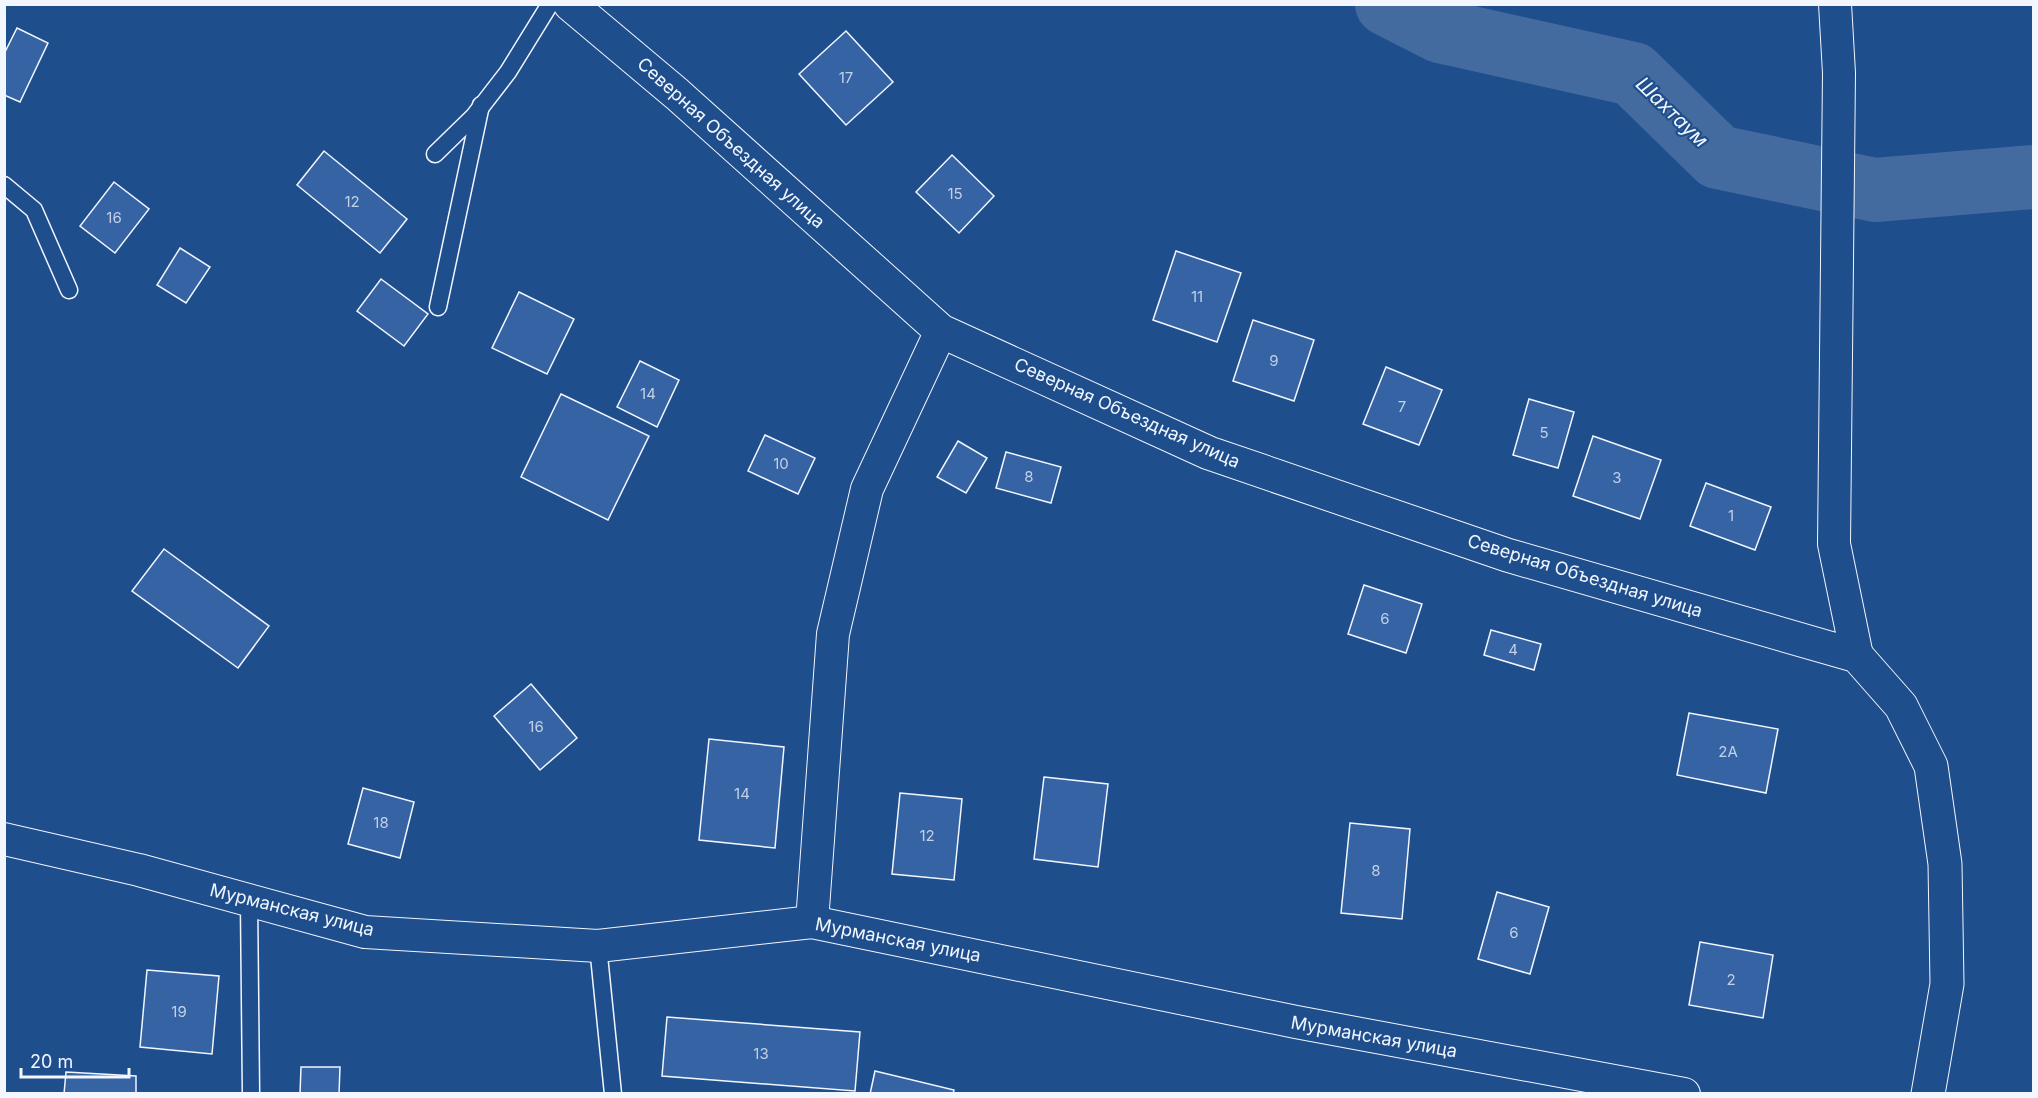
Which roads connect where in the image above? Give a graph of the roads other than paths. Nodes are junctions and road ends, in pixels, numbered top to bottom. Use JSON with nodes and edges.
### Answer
{"nodes":[{"id":1,"x":550,"y":4,"type":"edge"},
{"id":2,"x":570,"y":4,"type":"edge"},
{"id":3,"x":1835,"y":4,"type":"edge"},
{"id":4,"x":481,"y":105,"type":"junction"},
{"id":5,"x":435,"y":154,"type":"dead end"},
{"id":6,"x":4,"y":185,"type":"edge"},
{"id":7,"x":69,"y":290,"type":"dead end"},
{"id":8,"x":438,"y":307,"type":"dead end"},
{"id":9,"x":941,"y":331,"type":"junction"},
{"id":10,"x":1857,"y":656,"type":"junction"},
{"id":11,"x":4,"y":839,"type":"edge"},
{"id":12,"x":249,"y":900,"type":"junction"},
{"id":13,"x":812,"y":922,"type":"junction"},
{"id":14,"x":598,"y":946,"type":"junction"},
{"id":15,"x":251,"y":1094,"type":"edge"},
{"id":16,"x":613,"y":1094,"type":"edge"},
{"id":17,"x":1684,"y":1094,"type":"edge"},
{"id":18,"x":1928,"y":1094,"type":"edge"}],
"edges":[{"from":1,"to":4,"type":"lane"},
{"from":2,"to":9,"type":"street","name":"Северная Объездная улица"},
{"from":3,"to":10,"type":"street"},
{"from":4,"to":5,"type":"lane"},
{"from":4,"to":8,"type":"lane"},
{"from":6,"to":7,"type":"lane"},
{"from":9,"to":10,"type":"street","name":"Северная Объездная улица"},
{"from":9,"to":13,"type":"street"},
{"from":10,"to":18,"type":"street"},
{"from":11,"to":12,"type":"street","name":"Мурманская улица"},
{"from":12,"to":14,"type":"street","name":"Мурманская улица"},
{"from":12,"to":15,"type":"lane"},
{"from":13,"to":14,"type":"street","name":"Мурманская улица"},
{"from":13,"to":17,"type":"street","name":"Мурманская улица"},
{"from":14,"to":16,"type":"lane"}]}
